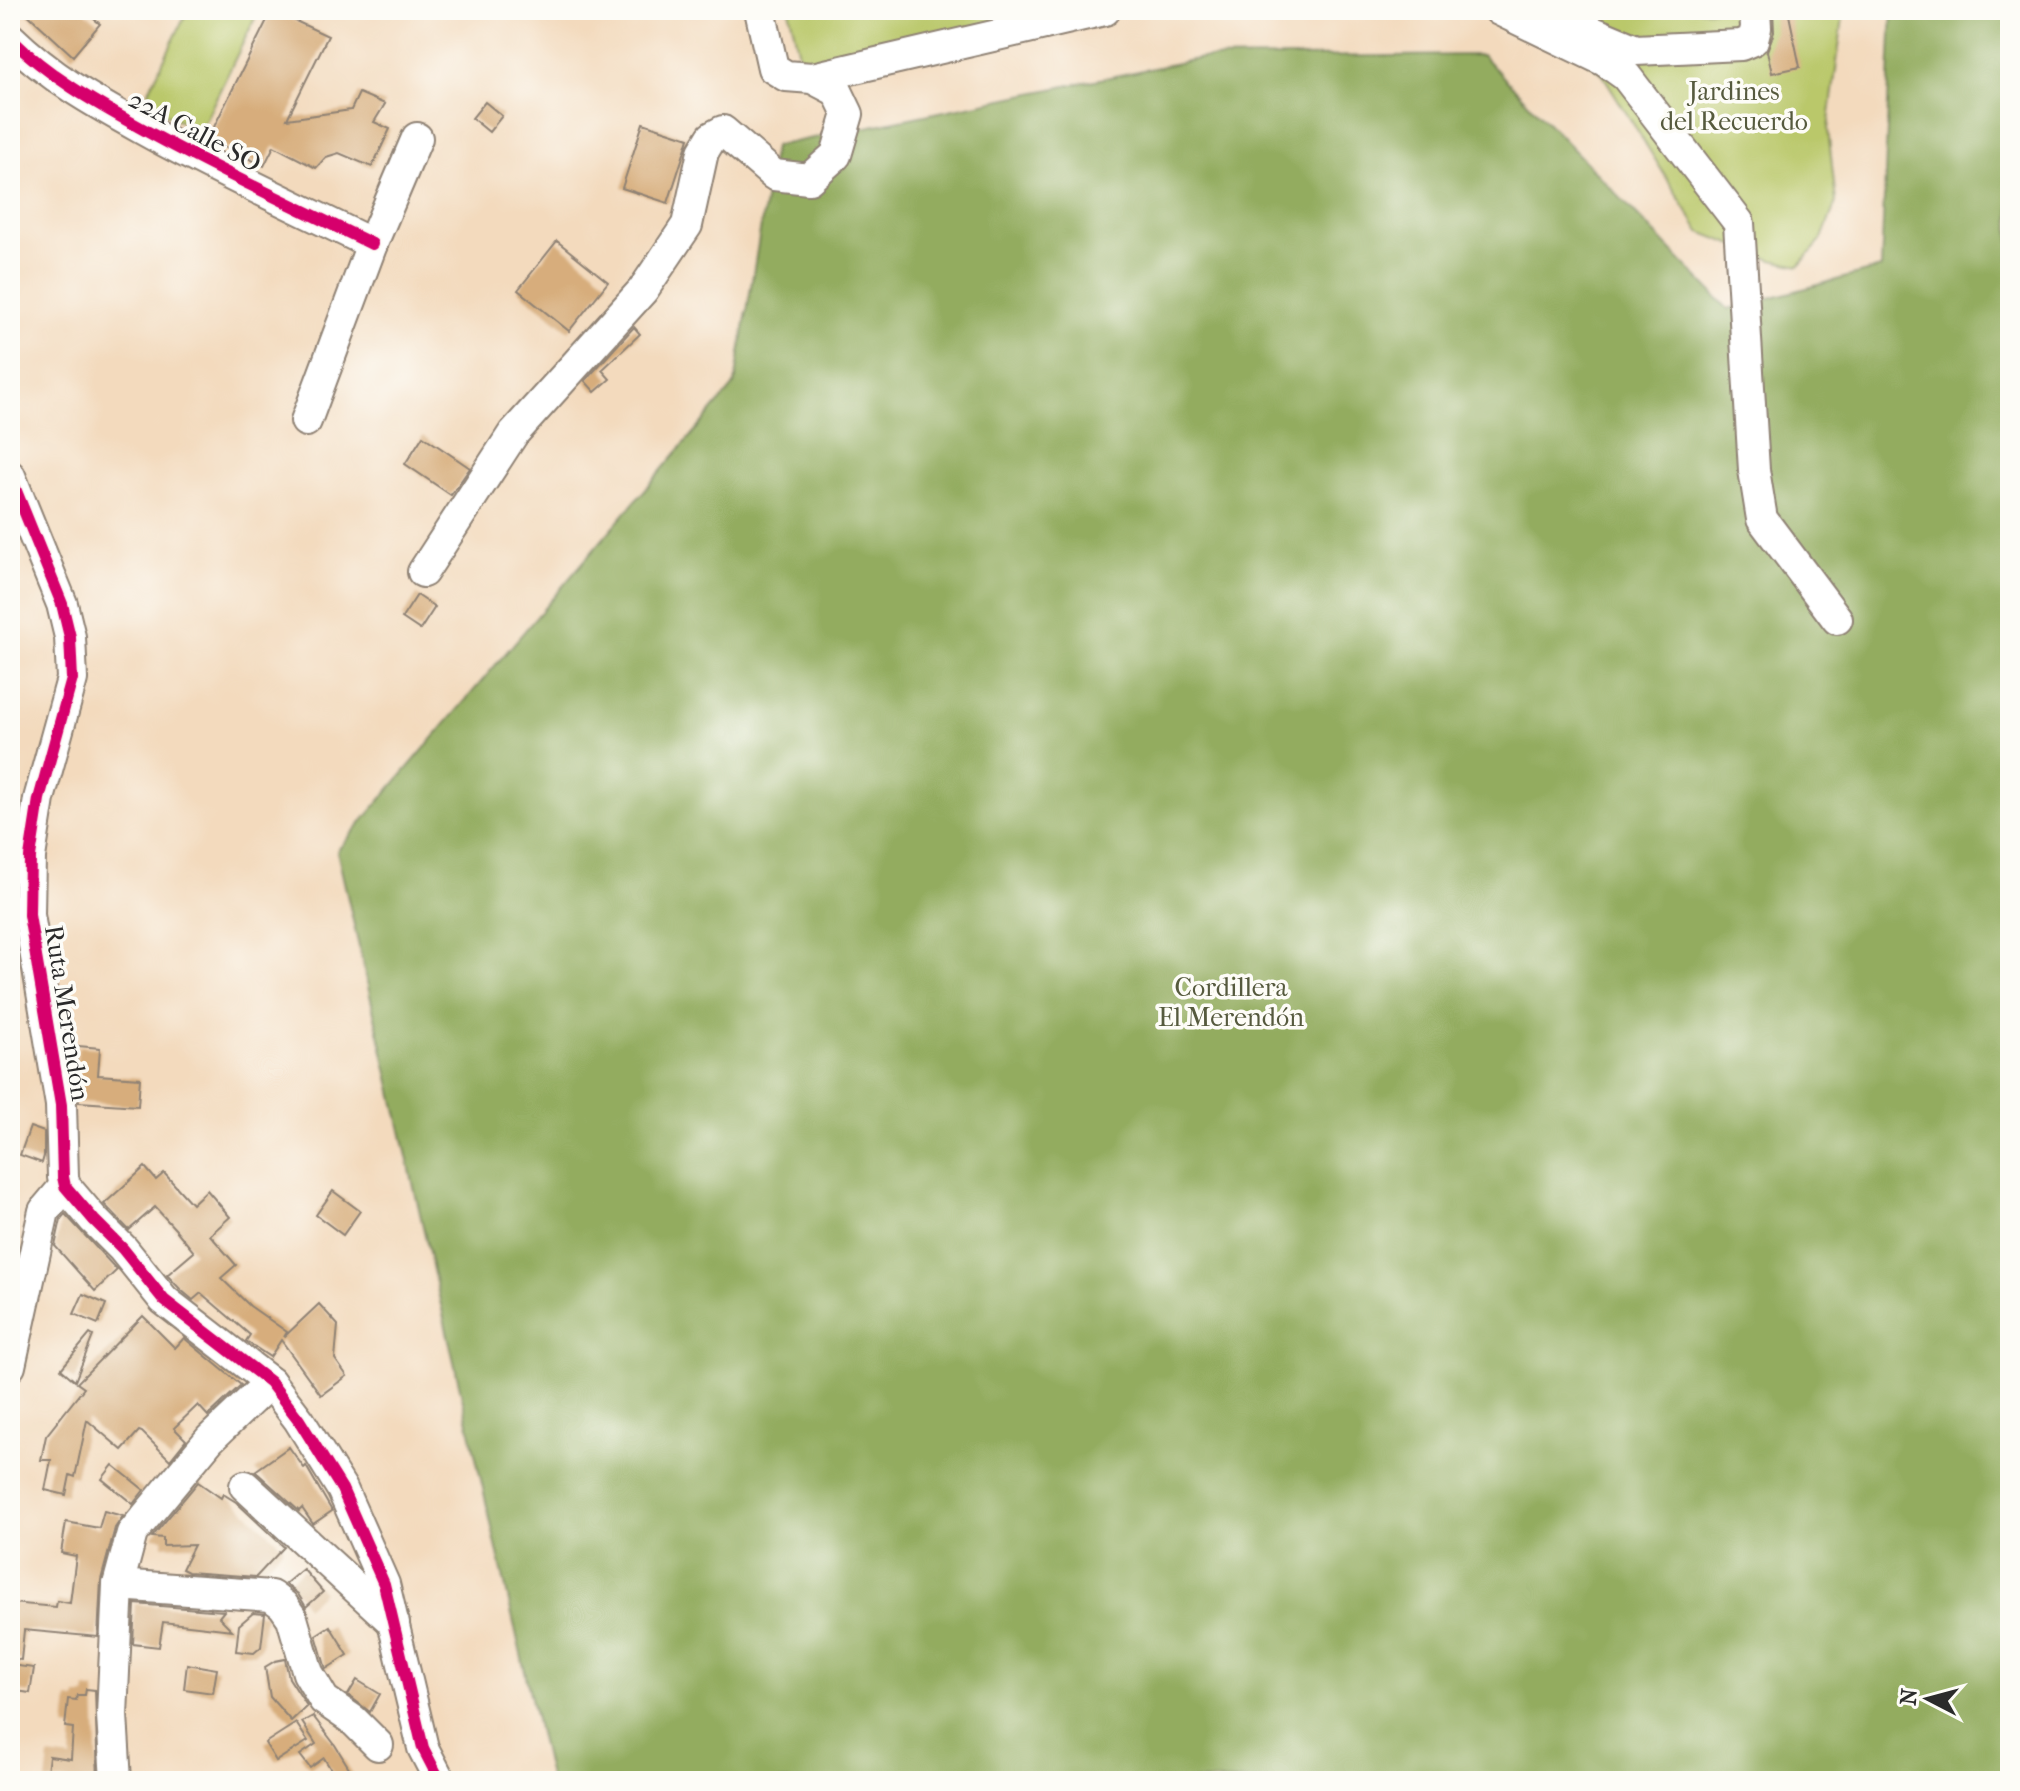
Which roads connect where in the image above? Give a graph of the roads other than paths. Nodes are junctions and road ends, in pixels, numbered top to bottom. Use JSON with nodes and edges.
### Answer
{"nodes":[{"id":1,"x":760,"y":10,"type":"edge"},
{"id":2,"x":1105,"y":10,"type":"edge"},
{"id":3,"x":1499,"y":10,"type":"edge"},
{"id":4,"x":1541,"y":10,"type":"edge"},
{"id":5,"x":1755,"y":10,"type":"edge"},
{"id":6,"x":10,"y":38,"type":"edge"},
{"id":7,"x":812,"y":78,"type":"junction"},
{"id":8,"x":417,"y":138,"type":"dead end"},
{"id":9,"x":372,"y":244,"type":"junction"},
{"id":10,"x":306,"y":421,"type":"dead end"},
{"id":11,"x":10,"y":476,"type":"edge"},
{"id":12,"x":423,"y":572,"type":"dead end"},
{"id":13,"x":1837,"y":619,"type":"dead end"},
{"id":14,"x":65,"y":1186,"type":"junction"},
{"id":15,"x":10,"y":1366,"type":"edge"},
{"id":16,"x":270,"y":1382,"type":"junction"},
{"id":17,"x":245,"y":1486,"type":"dead end"},
{"id":18,"x":118,"y":1585,"type":"junction"},
{"id":19,"x":394,"y":1623,"type":"junction"},
{"id":20,"x":378,"y":1745,"type":"dead end"},
{"id":21,"x":116,"y":1781,"type":"edge"},
{"id":22,"x":440,"y":1781,"type":"edge"}],
"edges":[{"from":1,"to":7,"type":"street"},
{"from":2,"to":7,"type":"street"},
{"from":3,"to":13,"type":"street"},
{"from":4,"to":5,"type":"street"},
{"from":6,"to":9,"type":"street","name":"22A Calle SO"},
{"from":7,"to":12,"type":"street"},
{"from":8,"to":9,"type":"street"},
{"from":9,"to":10,"type":"street"},
{"from":11,"to":14,"type":"street","name":"Ruta Merendón"},
{"from":14,"to":15,"type":"street"},
{"from":14,"to":16,"type":"street"},
{"from":16,"to":18,"type":"street"},
{"from":16,"to":19,"type":"street"},
{"from":17,"to":19,"type":"street"},
{"from":18,"to":20,"type":"street"},
{"from":18,"to":21,"type":"street"},
{"from":19,"to":22,"type":"street"}]}
